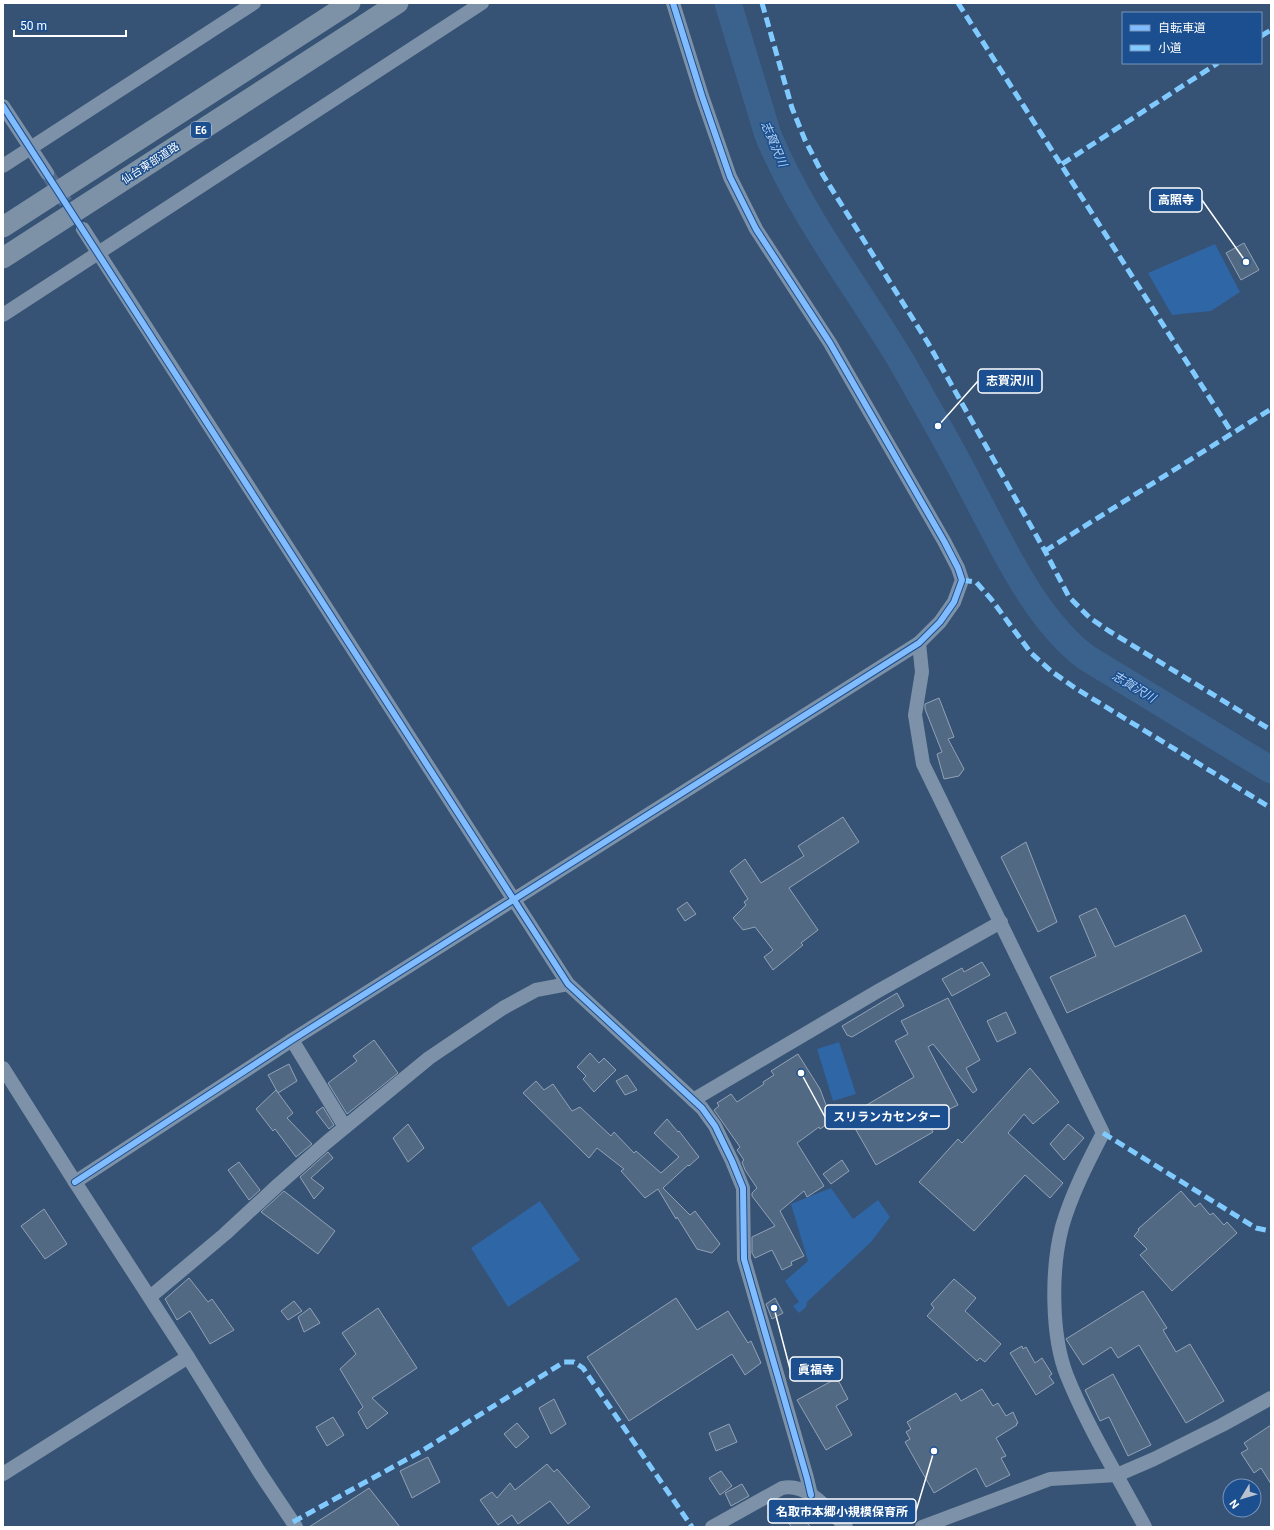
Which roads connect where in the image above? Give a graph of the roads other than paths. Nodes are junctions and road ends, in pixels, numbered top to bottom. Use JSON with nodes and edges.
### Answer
{"nodes":[{"id":1,"x":254,"y":3,"type":"edge"},
{"id":2,"x":350,"y":3,"type":"edge"},
{"id":3,"x":398,"y":3,"type":"edge"},
{"id":4,"x":482,"y":3,"type":"edge"},
{"id":5,"x":673,"y":3,"type":"edge"},
{"id":6,"x":3,"y":106,"type":"edge"},
{"id":7,"x":30,"y":148,"type":"junction"},
{"id":8,"x":3,"y":166,"type":"edge"},
{"id":9,"x":47,"y":173,"type":"tunnel mouth"},
{"id":10,"x":3,"y":227,"type":"edge"},
{"id":11,"x":83,"y":229,"type":"tunnel mouth"},
{"id":12,"x":99,"y":253,"type":"junction"},
{"id":13,"x":3,"y":258,"type":"edge"},
{"id":14,"x":3,"y":315,"type":"edge"},
{"id":15,"x":918,"y":644,"type":"junction"},
{"id":16,"x":515,"y":899,"type":"junction"},
{"id":17,"x":1001,"y":922,"type":"junction"},
{"id":18,"x":568,"y":984,"type":"junction"},
{"id":19,"x":292,"y":1040,"type":"junction"},
{"id":20,"x":3,"y":1068,"type":"edge"},
{"id":21,"x":693,"y":1100,"type":"junction"},
{"id":22,"x":345,"y":1127,"type":"junction"},
{"id":23,"x":75,"y":1182,"type":"junction"},
{"id":24,"x":150,"y":1297,"type":"junction"},
{"id":25,"x":188,"y":1357,"type":"junction"},
{"id":26,"x":1271,"y":1398,"type":"edge"},
{"id":27,"x":3,"y":1474,"type":"edge"},
{"id":28,"x":1117,"y":1475,"type":"junction"},
{"id":29,"x":810,"y":1494,"type":"junction"},
{"id":30,"x":296,"y":1527,"type":"edge"},
{"id":31,"x":712,"y":1527,"type":"edge"},
{"id":32,"x":846,"y":1527,"type":"edge"},
{"id":33,"x":922,"y":1527,"type":"edge"},
{"id":34,"x":1145,"y":1527,"type":"edge"}],
"edges":[{"from":1,"to":7,"type":"street"},
{"from":2,"to":10,"type":"highway","number":"E6"},
{"from":3,"to":13,"type":"highway","name":"仙台東部道路","number":"E6"},
{"from":4,"to":12,"type":"street"},
{"from":5,"to":15,"type":"street"},
{"from":6,"to":7,"type":"street"},
{"from":7,"to":8,"type":"street"},
{"from":7,"to":9,"type":"street"},
{"from":11,"to":12,"type":"street"},
{"from":12,"to":14,"type":"street"},
{"from":12,"to":16,"type":"street"},
{"from":15,"to":16,"type":"street"},
{"from":15,"to":17,"type":"street"},
{"from":16,"to":18,"type":"street"},
{"from":16,"to":19,"type":"street"},
{"from":17,"to":21,"type":"street"},
{"from":17,"to":28,"type":"street"},
{"from":18,"to":21,"type":"street"},
{"from":18,"to":22,"type":"street"},
{"from":19,"to":22,"type":"street"},
{"from":19,"to":23,"type":"street"},
{"from":20,"to":23,"type":"street"},
{"from":21,"to":29,"type":"street"},
{"from":22,"to":24,"type":"street"},
{"from":23,"to":24,"type":"street"},
{"from":24,"to":25,"type":"street"},
{"from":25,"to":27,"type":"street"},
{"from":25,"to":30,"type":"street"},
{"from":26,"to":28,"type":"street"},
{"from":28,"to":33,"type":"street"},
{"from":28,"to":34,"type":"street"},
{"from":29,"to":31,"type":"street"},
{"from":29,"to":32,"type":"street"}]}
